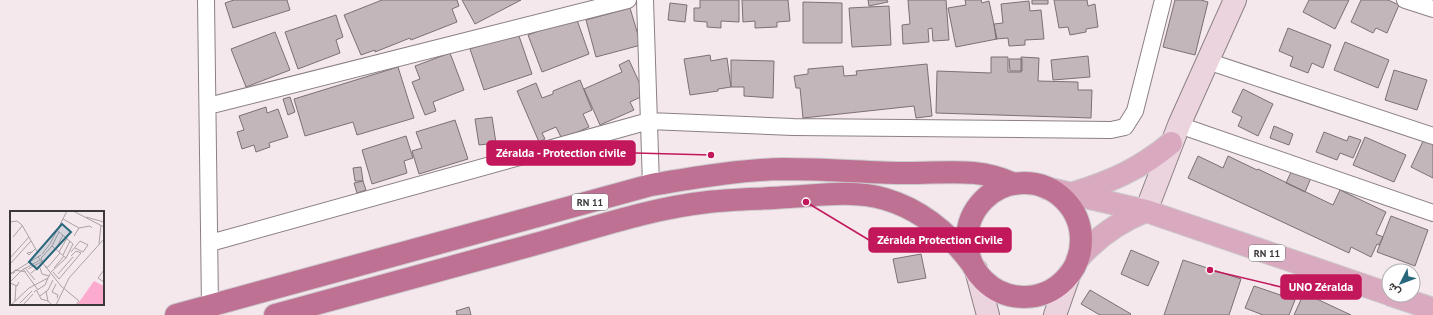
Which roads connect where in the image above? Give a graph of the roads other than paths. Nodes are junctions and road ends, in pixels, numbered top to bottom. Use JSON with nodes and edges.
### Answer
{"nodes":[{"id":1,"x":206,"y":0,"type":"edge"},
{"id":2,"x":628,"y":0,"type":"edge"},
{"id":3,"x":645,"y":0,"type":"edge"},
{"id":4,"x":1163,"y":0,"type":"edge"},
{"id":5,"x":1236,"y":0,"type":"edge"},
{"id":6,"x":1405,"y":0,"type":"edge"},
{"id":7,"x":1433,"y":9,"type":"edge"},
{"id":8,"x":1207,"y":61,"type":"junction"},
{"id":9,"x":208,"y":106,"type":"junction"},
{"id":10,"x":649,"y":121,"type":"junction"},
{"id":11,"x":1175,"y":134,"type":"junction"},
{"id":12,"x":1433,"y":136,"type":"edge"},
{"id":13,"x":1014,"y":184,"type":"junction"},
{"id":14,"x":651,"y":185,"type":"junction"},
{"id":15,"x":1046,"y":188,"type":"junction"},
{"id":16,"x":1073,"y":193,"type":"junction"},
{"id":17,"x":1146,"y":211,"type":"junction"},
{"id":18,"x":1433,"y":213,"type":"edge"},
{"id":19,"x":210,"y":243,"type":"junction"},
{"id":20,"x":974,"y":267,"type":"junction"},
{"id":21,"x":1073,"y":267,"type":"junction"},
{"id":22,"x":1381,"y":292,"type":"edge"},
{"id":23,"x":1415,"y":303,"type":"edge"},
{"id":24,"x":210,"y":306,"type":"junction"},
{"id":25,"x":1433,"y":309,"type":"edge"},
{"id":26,"x":176,"y":315,"type":"edge"},
{"id":27,"x":276,"y":315,"type":"edge"},
{"id":28,"x":988,"y":315,"type":"edge"},
{"id":29,"x":1055,"y":315,"type":"edge"}],
"edges":[{"from":1,"to":9,"type":"street"},
{"from":2,"to":9,"type":"street"},
{"from":3,"to":10,"type":"street"},
{"from":4,"to":10,"type":"street"},
{"from":5,"to":8,"type":"street"},
{"from":6,"to":7,"type":"street"},
{"from":8,"to":11,"type":"street"},
{"from":8,"to":12,"type":"street"},
{"from":9,"to":19,"type":"street"},
{"from":10,"to":14,"type":"street"},
{"from":10,"to":19,"type":"street"},
{"from":11,"to":16,"type":"main road"},
{"from":11,"to":17,"type":"street"},
{"from":11,"to":18,"type":"street"},
{"from":13,"to":14,"type":"highway","number":"RN 11"},
{"from":13,"to":15,"type":"highway"},
{"from":13,"to":20,"type":"highway"},
{"from":14,"to":24,"type":"highway","number":"RN 11"},
{"from":15,"to":16,"type":"main road","number":"RN 11"},
{"from":15,"to":21,"type":"highway"},
{"from":16,"to":17,"type":"main road","number":"RN 11"},
{"from":17,"to":21,"type":"main road"},
{"from":17,"to":22,"type":"main road","number":"RN 11"},
{"from":19,"to":24,"type":"street"},
{"from":20,"to":21,"type":"highway"},
{"from":20,"to":27,"type":"highway","number":"RN 11"},
{"from":20,"to":28,"type":"street"},
{"from":21,"to":29,"type":"street"},
{"from":23,"to":25,"type":"main road","number":"RN 11"},
{"from":24,"to":26,"type":"highway","number":"RN 11"}]}
